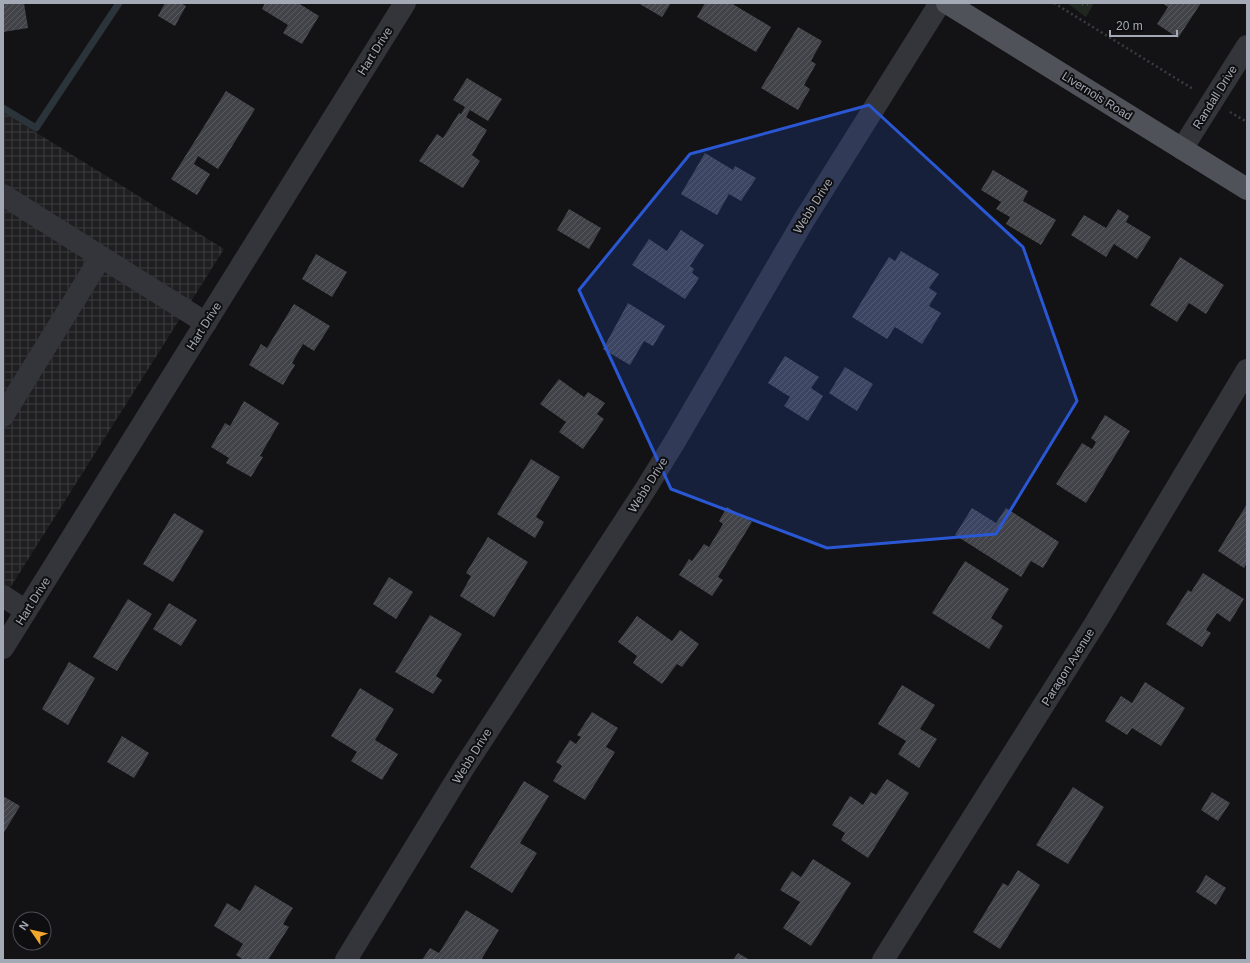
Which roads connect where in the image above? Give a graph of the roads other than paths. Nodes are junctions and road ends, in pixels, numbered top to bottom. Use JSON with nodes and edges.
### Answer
{"nodes":[{"id":1,"x":405,"y":3,"type":"edge"},
{"id":2,"x":940,"y":3,"type":"edge"},
{"id":3,"x":947,"y":3,"type":"edge"},
{"id":4,"x":1247,"y":46,"type":"edge"},
{"id":5,"x":1182,"y":149,"type":"junction"},
{"id":6,"x":1247,"y":189,"type":"edge"},
{"id":7,"x":3,"y":195,"type":"edge"},
{"id":8,"x":102,"y":257,"type":"junction"},
{"id":9,"x":206,"y":323,"type":"junction"},
{"id":10,"x":1247,"y":370,"type":"edge"},
{"id":11,"x":3,"y":416,"type":"edge"},
{"id":12,"x":3,"y":596,"type":"edge"},
{"id":13,"x":26,"y":611,"type":"junction"},
{"id":14,"x":3,"y":648,"type":"edge"},
{"id":15,"x":346,"y":960,"type":"edge"},
{"id":16,"x":883,"y":960,"type":"edge"}],
"edges":[{"from":1,"to":9,"type":"street","name":"Hart Drive"},
{"from":2,"to":15,"type":"street","name":"Webb Drive"},
{"from":3,"to":5,"type":"main road","name":"Livernois Road"},
{"from":4,"to":5,"type":"street","name":"Randall Drive"},
{"from":5,"to":6,"type":"main road","name":"Livernois Road"},
{"from":7,"to":8,"type":"street"},
{"from":8,"to":9,"type":"street"},
{"from":8,"to":11,"type":"street"},
{"from":9,"to":13,"type":"street","name":"Hart Drive"},
{"from":10,"to":16,"type":"street","name":"Paragon Avenue"},
{"from":12,"to":13,"type":"street"},
{"from":13,"to":14,"type":"street","name":"Hart Drive"}]}
